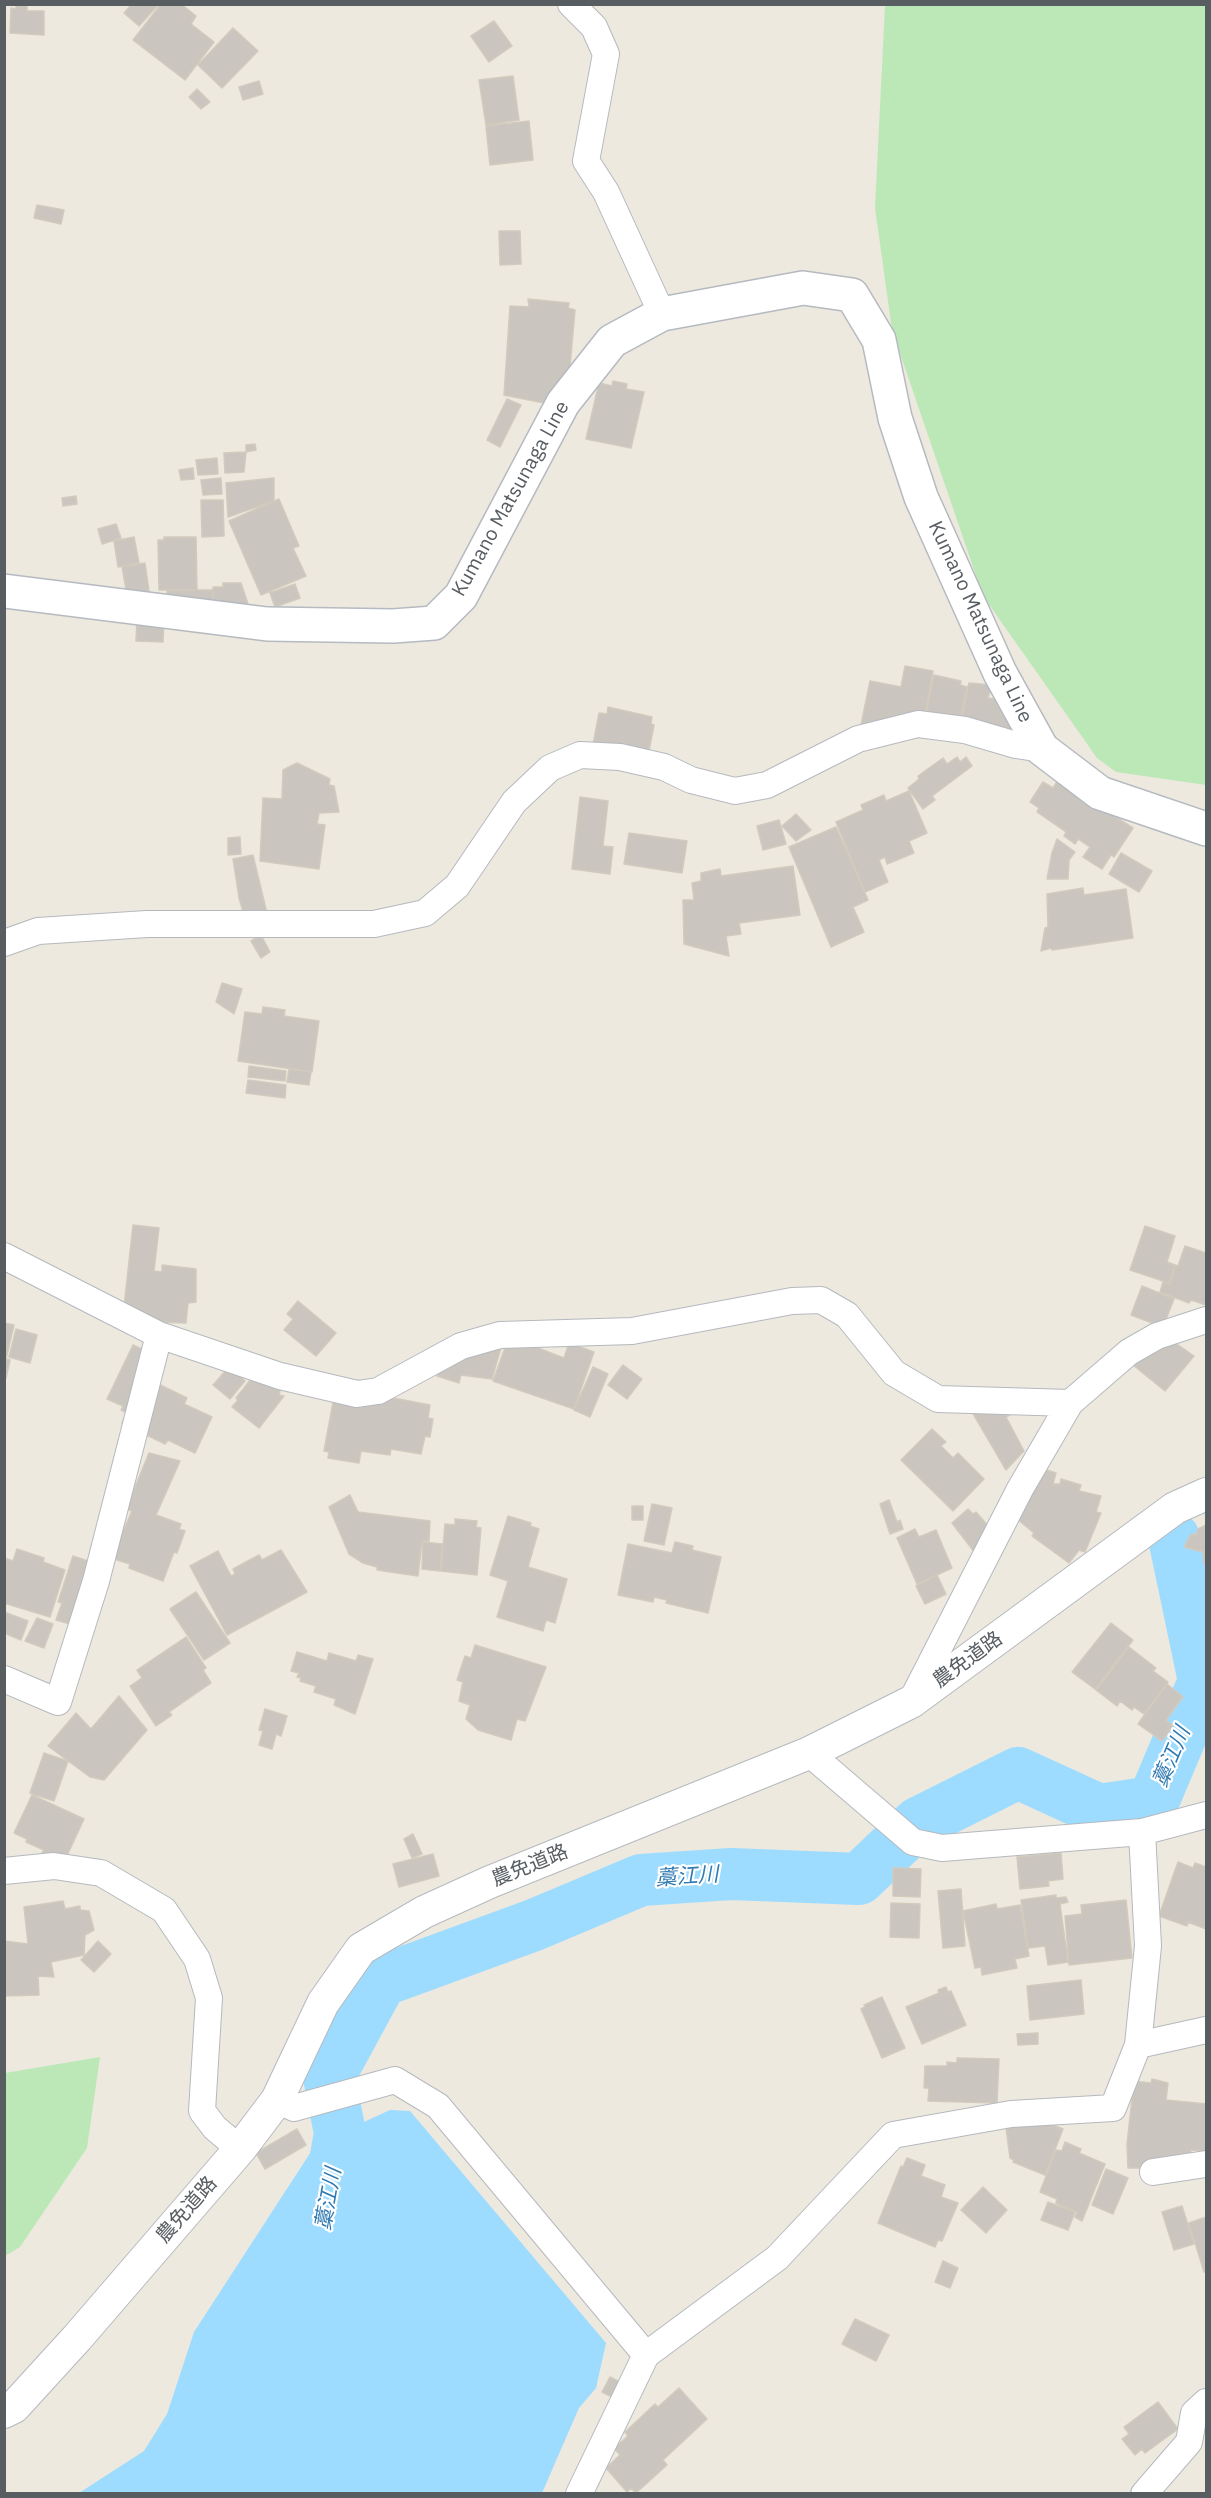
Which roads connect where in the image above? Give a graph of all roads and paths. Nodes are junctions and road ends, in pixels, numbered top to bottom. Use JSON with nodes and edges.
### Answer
{"nodes":[{"id":1,"x":571,"y":4,"type":"edge"},
{"id":2,"x":662,"y":314,"type":"junction"},
{"id":3,"x":4,"y":591,"type":"edge"},
{"id":4,"x":1042,"y":749,"type":"junction"},
{"id":5,"x":1206,"y":828,"type":"edge"},
{"id":6,"x":4,"y":943,"type":"edge"},
{"id":7,"x":4,"y":1256,"type":"edge"},
{"id":8,"x":1206,"y":1320,"type":"edge"},
{"id":9,"x":159,"y":1335,"type":"junction"},
{"id":10,"x":1070,"y":1403,"type":"junction"},
{"id":11,"x":1206,"y":1494,"type":"edge"},
{"id":12,"x":4,"y":1679,"type":"edge"},
{"id":13,"x":911,"y":1702,"type":"junction"},
{"id":14,"x":809,"y":1753,"type":"junction"},
{"id":15,"x":1206,"y":1815,"type":"edge"},
{"id":16,"x":1142,"y":1832,"type":"junction"},
{"id":17,"x":4,"y":1871,"type":"edge"},
{"id":18,"x":1206,"y":2031,"type":"edge"},
{"id":19,"x":1138,"y":2045,"type":"junction"},
{"id":20,"x":277,"y":2100,"type":"junction"},
{"id":21,"x":240,"y":2149,"type":"junction"},
{"id":22,"x":1206,"y":2163,"type":"edge"},
{"id":23,"x":1153,"y":2172,"type":"dead end"},
{"id":24,"x":646,"y":2355,"type":"junction"},
{"id":25,"x":1206,"y":2402,"type":"edge"},
{"id":26,"x":4,"y":2412,"type":"edge"},
{"id":27,"x":579,"y":2493,"type":"edge"},
{"id":28,"x":1144,"y":2493,"type":"edge"}],
"edges":[{"from":1,"to":2,"type":"street"},
{"from":2,"to":3,"type":"main road","name":"Kumano Matsunaga Line"},
{"from":2,"to":4,"type":"main road","name":"Kumano Matsunaga Line"},
{"from":4,"to":5,"type":"main road","name":"Kumano Matsunaga Line"},
{"from":4,"to":6,"type":"street"},
{"from":7,"to":9,"type":"street"},
{"from":8,"to":10,"type":"street"},
{"from":9,"to":10,"type":"street"},
{"from":9,"to":12,"type":"street"},
{"from":10,"to":13,"type":"street"},
{"from":11,"to":13,"type":"street","name":"農免道路"},
{"from":13,"to":14,"type":"street","name":"農免道路"},
{"from":14,"to":16,"type":"street"},
{"from":14,"to":20,"type":"street","name":"農免道路"},
{"from":15,"to":16,"type":"street"},
{"from":16,"to":19,"type":"street"},
{"from":17,"to":21,"type":"street"},
{"from":18,"to":19,"type":"street"},
{"from":19,"to":24,"type":"street"},
{"from":20,"to":21,"type":"street","name":"農免道路"},
{"from":20,"to":24,"type":"street"},
{"from":21,"to":26,"type":"street","name":"農免道路"},
{"from":22,"to":23,"type":"street"},
{"from":24,"to":27,"type":"street"},
{"from":25,"to":28,"type":"street"}]}
